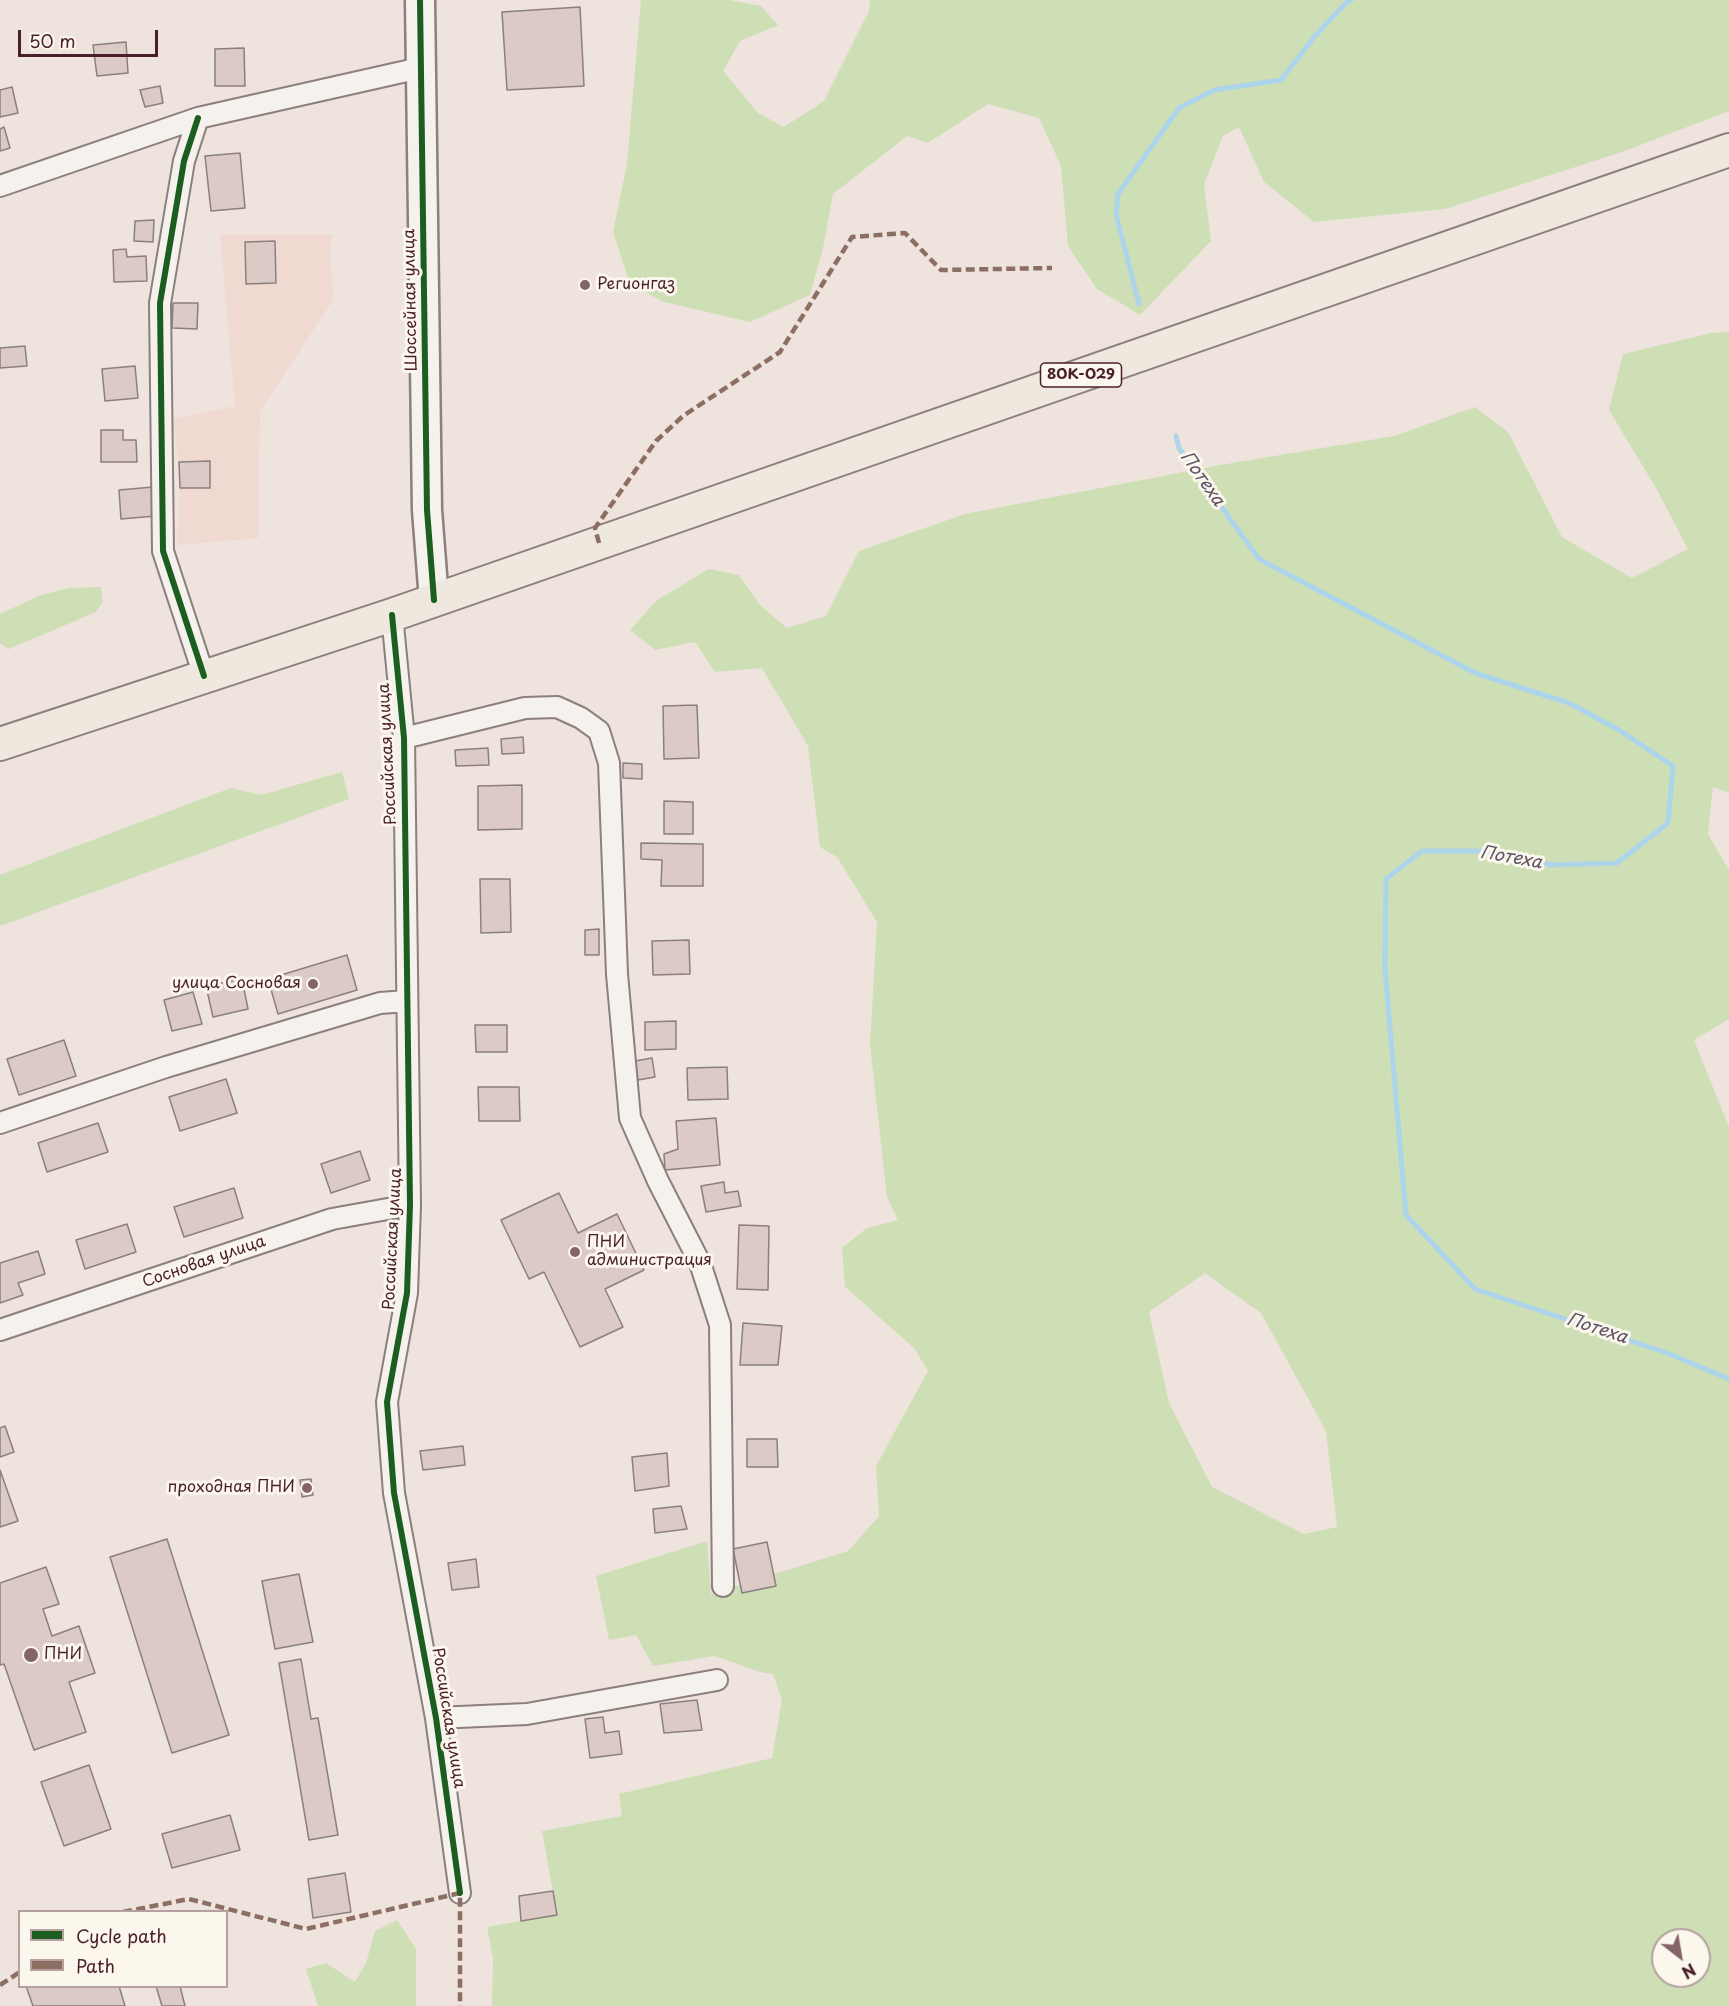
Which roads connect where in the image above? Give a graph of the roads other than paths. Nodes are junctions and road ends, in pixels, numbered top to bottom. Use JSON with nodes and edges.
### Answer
{"nodes":[{"id":1,"x":420,"y":0,"type":"edge"},
{"id":2,"x":420,"y":68,"type":"junction"},
{"id":3,"x":198,"y":118,"type":"junction"},
{"id":4,"x":1729,"y":150,"type":"edge"},
{"id":5,"x":0,"y":186,"type":"edge"},
{"id":6,"x":434,"y":600,"type":"junction"},
{"id":7,"x":392,"y":615,"type":"junction"},
{"id":8,"x":204,"y":676,"type":"junction"},
{"id":9,"x":404,"y":738,"type":"junction"},
{"id":10,"x":0,"y":744,"type":"edge"},
{"id":11,"x":407,"y":1001,"type":"junction"},
{"id":12,"x":0,"y":1123,"type":"edge"},
{"id":13,"x":410,"y":1205,"type":"junction"},
{"id":14,"x":0,"y":1330,"type":"edge"},
{"id":15,"x":723,"y":1586,"type":"dead end"},
{"id":16,"x":717,"y":1680,"type":"dead end"},
{"id":17,"x":436,"y":1718,"type":"junction"},
{"id":18,"x":460,"y":1893,"type":"dead end"}],
"edges":[{"from":1,"to":2,"type":"street","name":"Шоссейная улица"},
{"from":2,"to":3,"type":"street"},
{"from":2,"to":6,"type":"street","name":"Шоссейная улица"},
{"from":3,"to":5,"type":"street"},
{"from":3,"to":8,"type":"street"},
{"from":4,"to":6,"type":"main road","number":"80К-029"},
{"from":6,"to":7,"type":"main road","number":"80К-029"},
{"from":7,"to":8,"type":"main road","number":"80К-029"},
{"from":7,"to":9,"type":"street","name":"Российская улица"},
{"from":8,"to":10,"type":"main road","number":"80К-029"},
{"from":9,"to":11,"type":"street","name":"Российская улица"},
{"from":9,"to":15,"type":"street","name":"Российская улица"},
{"from":11,"to":12,"type":"street"},
{"from":11,"to":13,"type":"street","name":"Российская улица"},
{"from":13,"to":14,"type":"street","name":"Сосновая улица"},
{"from":13,"to":17,"type":"street","name":"Российская улица"},
{"from":16,"to":17,"type":"street"},
{"from":17,"to":18,"type":"street","name":"Российская улица"}]}
